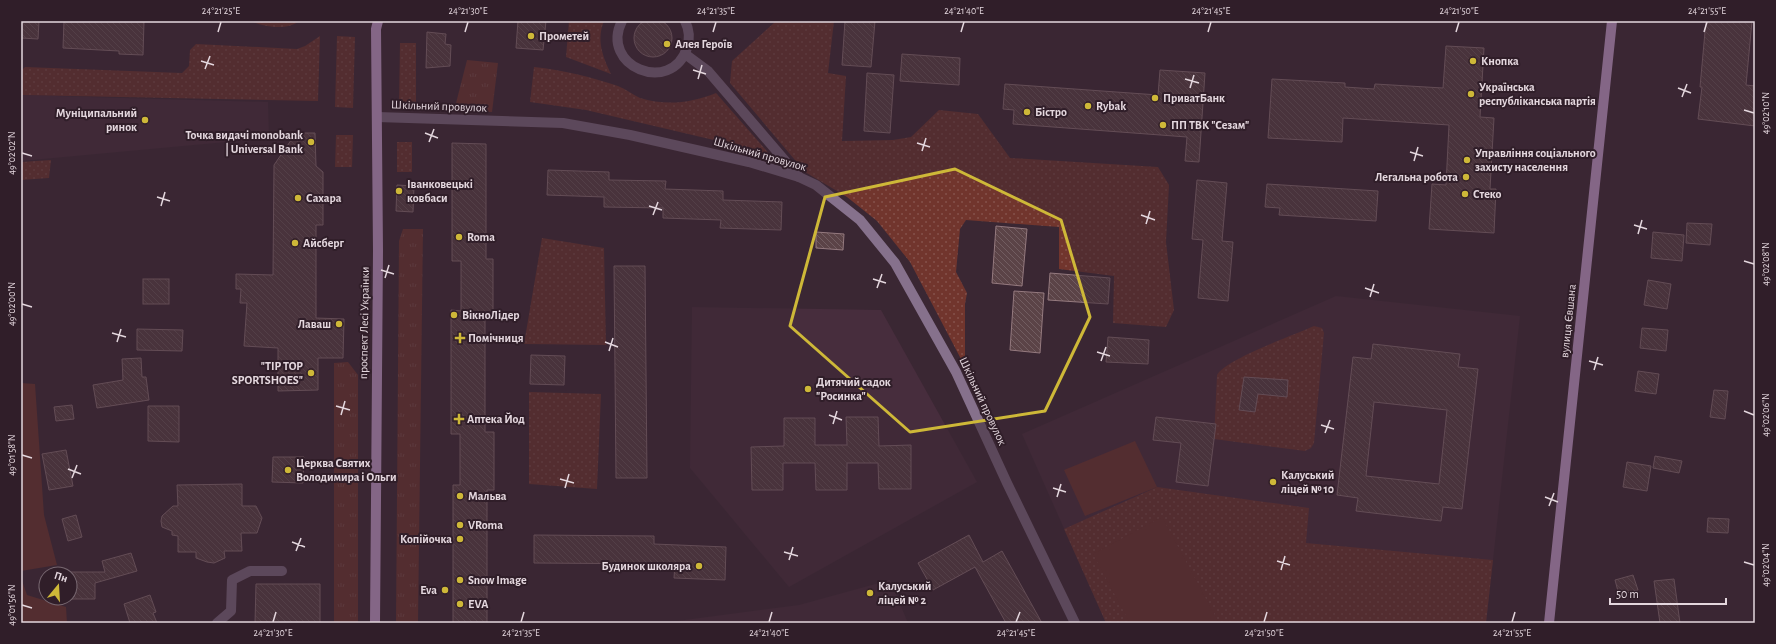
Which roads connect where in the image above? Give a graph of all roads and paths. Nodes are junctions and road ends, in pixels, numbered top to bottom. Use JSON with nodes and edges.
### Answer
{"nodes":[{"id":1,"x":622,"y":21,"type":"edge"},
{"id":2,"x":685,"y":21,"type":"edge"},
{"id":3,"x":1612,"y":21,"type":"edge"},
{"id":4,"x":377,"y":22,"type":"edge"},
{"id":5,"x":685,"y":54,"type":"junction"},
{"id":6,"x":377,"y":117,"type":"junction"},
{"id":7,"x":800,"y":177,"type":"junction"},
{"id":8,"x":282,"y":571,"type":"dead end"},
{"id":9,"x":218,"y":623,"type":"edge"},
{"id":10,"x":375,"y":623,"type":"edge"},
{"id":11,"x":1075,"y":623,"type":"edge"},
{"id":12,"x":1549,"y":623,"type":"edge"}],
"edges":[{"from":1,"to":5,"type":"street"},
{"from":2,"to":5,"type":"street"},
{"from":3,"to":12,"type":"main road","name":"вулиця Євшана"},
{"from":4,"to":6,"type":"main road","name":"проспект Лесі Українки"},
{"from":5,"to":7,"type":"street"},
{"from":6,"to":7,"type":"street","name":"Шкільний провулок"},
{"from":6,"to":10,"type":"main road","name":"проспект Лесі Українки"},
{"from":7,"to":11,"type":"street","name":"Шкільний провулок"},
{"from":8,"to":9,"type":"street"}]}
